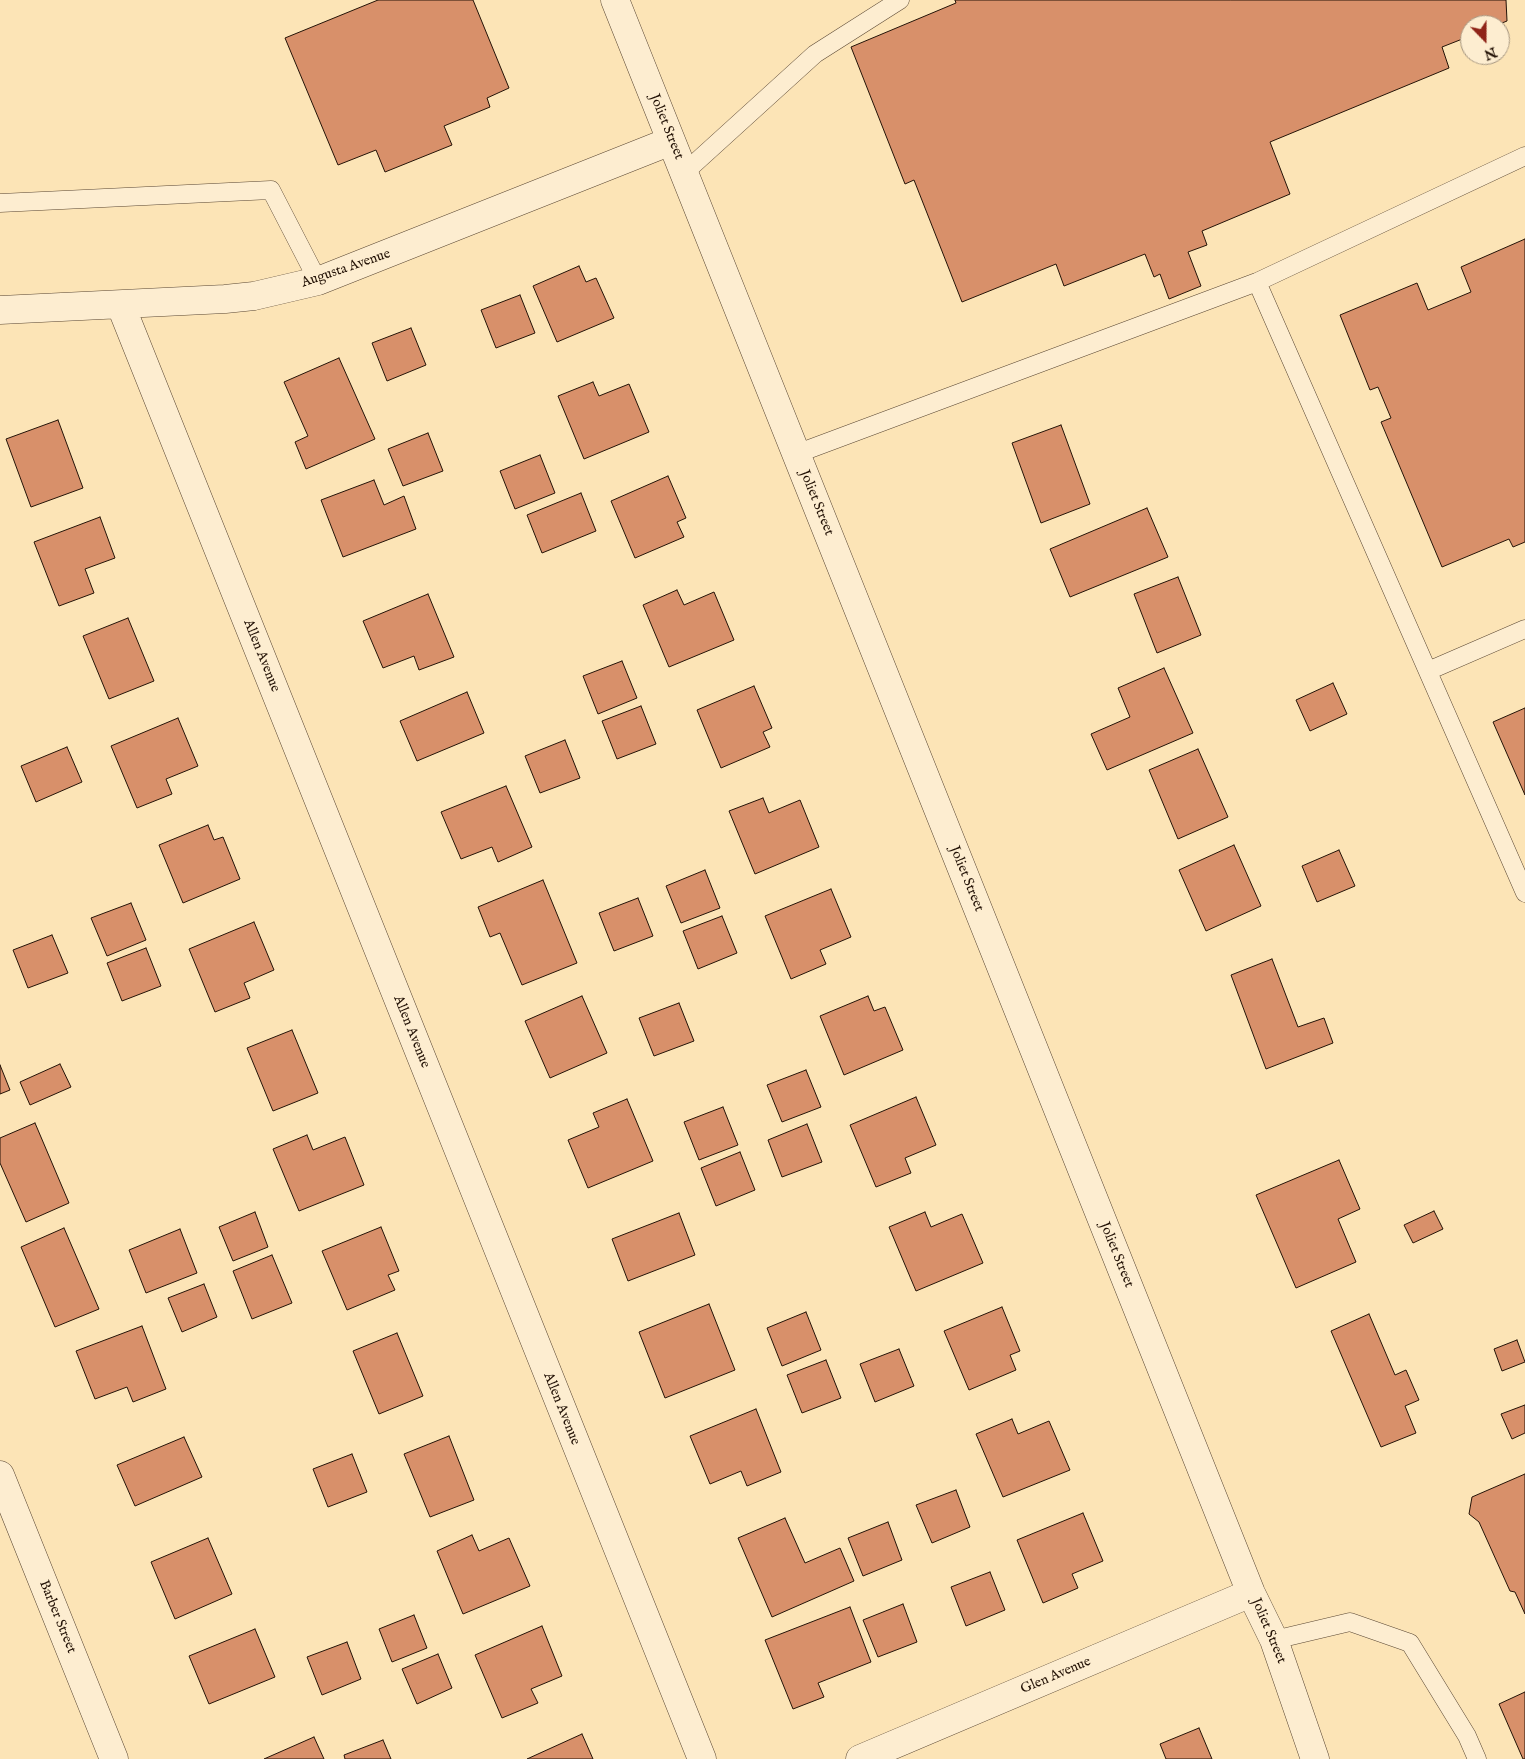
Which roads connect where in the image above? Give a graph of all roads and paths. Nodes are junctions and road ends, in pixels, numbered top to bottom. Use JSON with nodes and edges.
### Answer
{"nodes":[{"id":1,"x":615,"y":0,"type":"edge"},
{"id":2,"x":900,"y":0,"type":"edge"},
{"id":3,"x":672,"y":141,"type":"junction"},
{"id":4,"x":1525,"y":156,"type":"edge"},
{"id":5,"x":684,"y":173,"type":"junction"},
{"id":6,"x":0,"y":203,"type":"edge"},
{"id":7,"x":318,"y":281,"type":"junction"},
{"id":8,"x":1257,"y":282,"type":"junction"},
{"id":9,"x":121,"y":306,"type":"junction"},
{"id":10,"x":0,"y":310,"type":"edge"},
{"id":11,"x":796,"y":454,"type":"junction"},
{"id":12,"x":1525,"y":629,"type":"edge"},
{"id":13,"x":1428,"y":671,"type":"junction"},
{"id":14,"x":1525,"y":893,"type":"edge"},
{"id":15,"x":0,"y":1475,"type":"edge"},
{"id":16,"x":1251,"y":1593,"type":"junction"},
{"id":17,"x":1274,"y":1640,"type":"junction"},
{"id":18,"x":114,"y":1759,"type":"edge"},
{"id":19,"x":702,"y":1759,"type":"edge"},
{"id":20,"x":860,"y":1759,"type":"edge"},
{"id":21,"x":1315,"y":1759,"type":"edge"},
{"id":22,"x":1477,"y":1759,"type":"edge"}],
"edges":[{"from":1,"to":3,"type":"street","name":"Joliet Street"},
{"from":2,"to":5,"type":"lane"},
{"from":3,"to":5,"type":"street","name":"Joliet Street"},
{"from":3,"to":7,"type":"street","name":"Augusta Avenue"},
{"from":4,"to":8,"type":"lane"},
{"from":5,"to":11,"type":"street","name":"Joliet Street"},
{"from":6,"to":7,"type":"lane"},
{"from":7,"to":9,"type":"street","name":"Augusta Avenue"},
{"from":8,"to":11,"type":"lane"},
{"from":8,"to":13,"type":"lane"},
{"from":9,"to":10,"type":"street","name":"Augusta Avenue"},
{"from":9,"to":19,"type":"street","name":"Allen Avenue"},
{"from":11,"to":16,"type":"street","name":"Joliet Street"},
{"from":12,"to":13,"type":"lane"},
{"from":13,"to":14,"type":"lane"},
{"from":15,"to":18,"type":"street","name":"Barber Street"},
{"from":16,"to":17,"type":"street","name":"Joliet Street"},
{"from":16,"to":20,"type":"street","name":"Glen Avenue"},
{"from":17,"to":21,"type":"street","name":"Joliet Street"},
{"from":17,"to":22,"type":"lane"}]}
